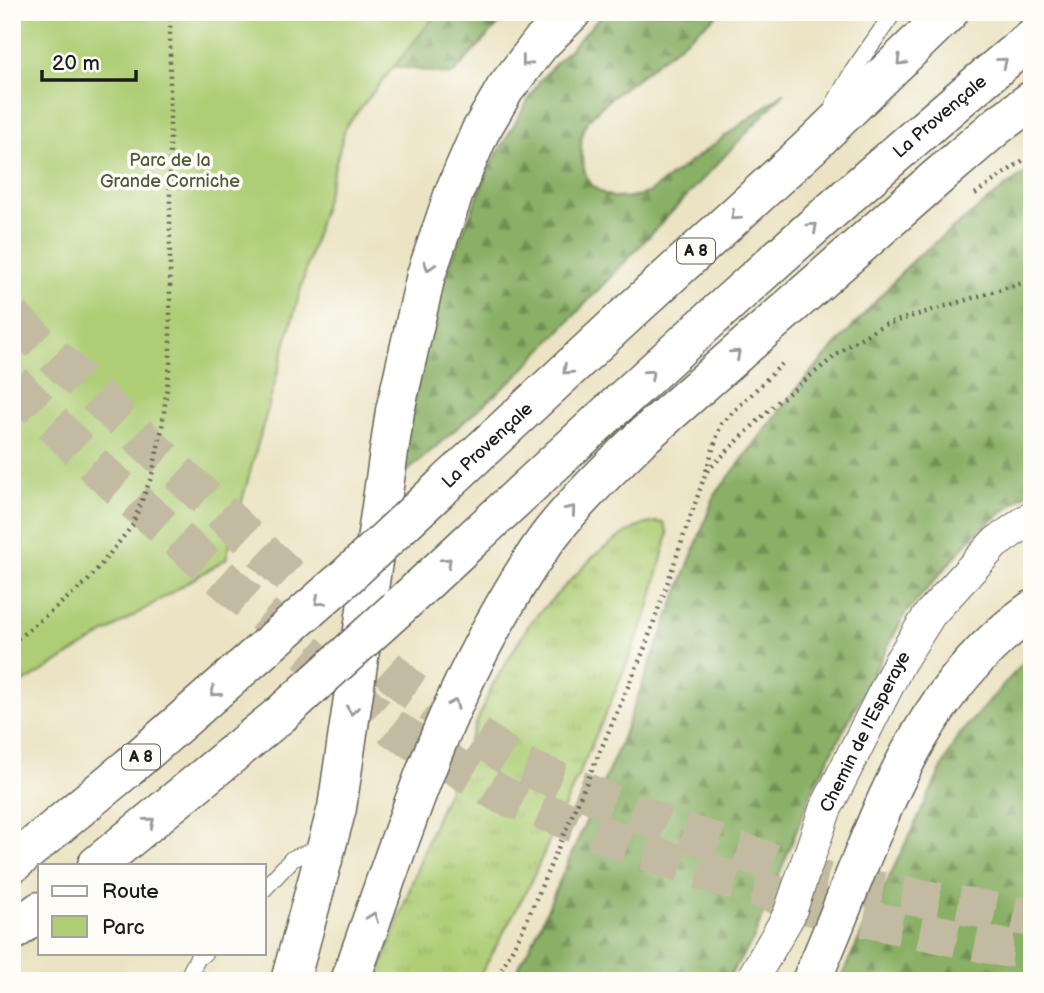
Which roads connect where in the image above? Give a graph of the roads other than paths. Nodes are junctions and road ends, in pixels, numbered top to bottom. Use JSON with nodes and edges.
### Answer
{"nodes":[{"id":1,"x":572,"y":12,"type":"edge"},
{"id":2,"x":894,"y":12,"type":"edge"},
{"id":3,"x":949,"y":12,"type":"edge"},
{"id":4,"x":1032,"y":38,"type":"edge"},
{"id":5,"x":1032,"y":100,"type":"edge"},
{"id":6,"x":808,"y":149,"type":"junction"},
{"id":7,"x":1032,"y":517,"type":"edge"},
{"id":8,"x":1032,"y":610,"type":"edge"},
{"id":9,"x":327,"y":845,"type":"junction"},
{"id":10,"x":12,"y":864,"type":"edge"},
{"id":11,"x":98,"y":864,"type":"edge"},
{"id":12,"x":266,"y":887,"type":"edge"},
{"id":13,"x":38,"y":912,"type":"edge"},
{"id":14,"x":12,"y":932,"type":"edge"},
{"id":15,"x":203,"y":954,"type":"edge"},
{"id":16,"x":186,"y":981,"type":"edge"},
{"id":17,"x":290,"y":981,"type":"edge"},
{"id":18,"x":350,"y":981,"type":"edge"},
{"id":19,"x":751,"y":981,"type":"edge"},
{"id":20,"x":811,"y":981,"type":"edge"}],
"edges":[{"from":1,"to":9,"type":"highway","one_way":true},
{"from":2,"to":6,"type":"lane"},
{"from":3,"to":6,"type":"highway","name":"La Provençale","number":"A 8","one_way":true},
{"from":11,"to":4,"type":"highway","name":"La Provençale","one_way":true,"bridge":true},
{"from":18,"to":5,"type":"highway","one_way":true},
{"from":6,"to":10,"type":"highway","name":"La Provençale","number":"A 8","one_way":true,"bridge":true},
{"from":7,"to":19,"type":"street","name":"Chemin de l'Esperaye"},
{"from":8,"to":20,"type":"highway"},
{"from":9,"to":12,"type":"lane"},
{"from":9,"to":17,"type":"highway"},
{"from":13,"to":14,"type":"highway"},
{"from":15,"to":16,"type":"lane"}]}
